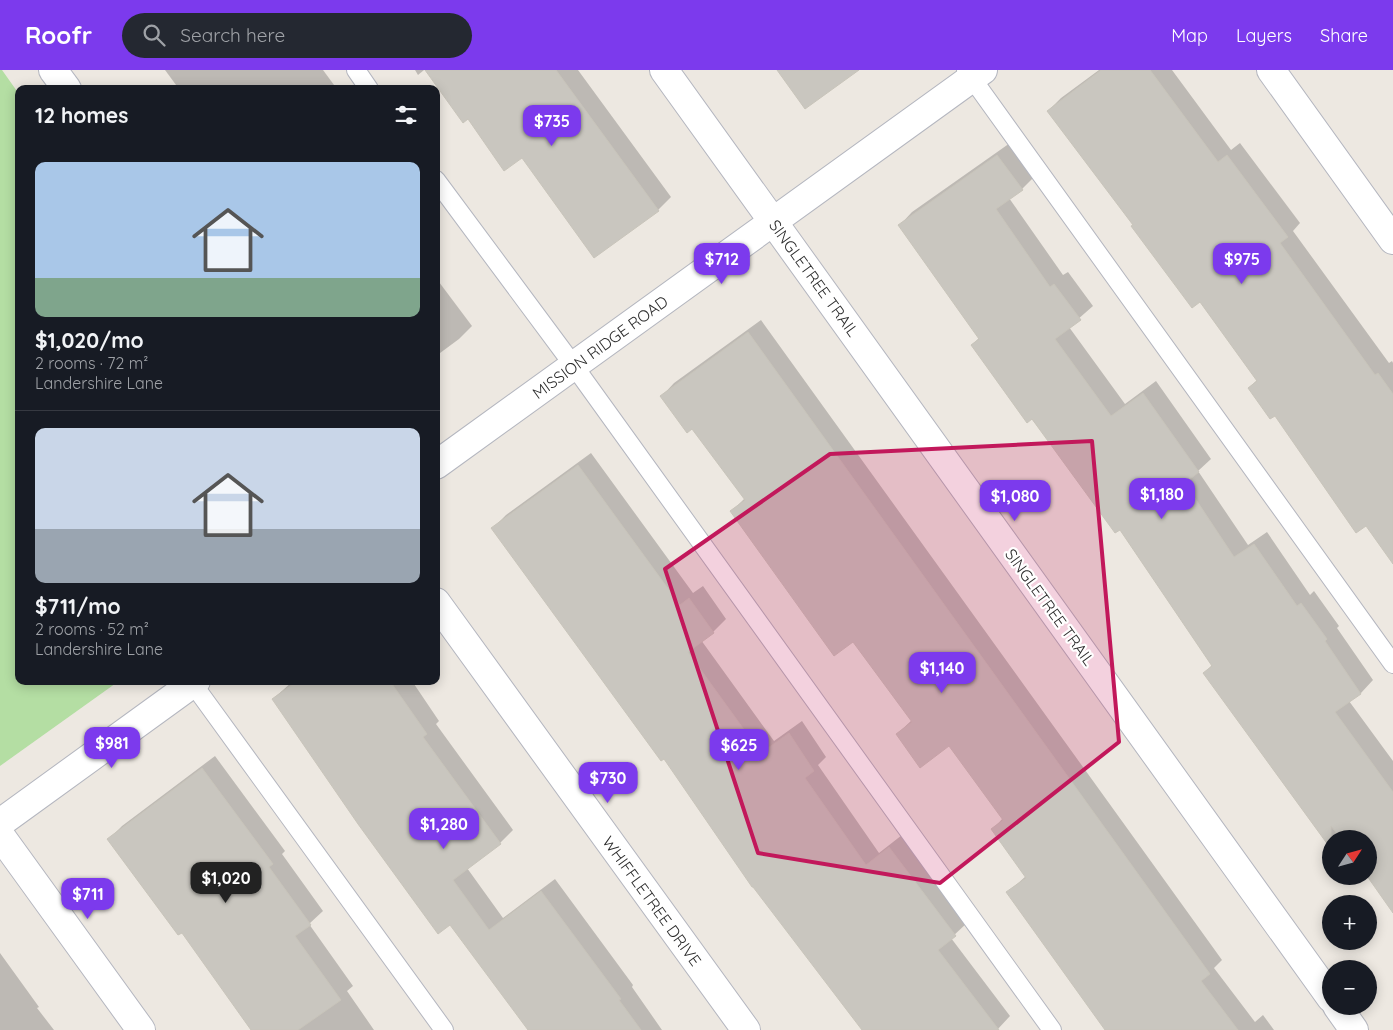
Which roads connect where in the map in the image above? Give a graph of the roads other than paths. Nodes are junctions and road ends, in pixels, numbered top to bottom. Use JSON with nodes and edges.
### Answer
{"nodes":[{"id":1,"x":53,"y":70,"type":"edge"},
{"id":2,"x":356,"y":70,"type":"edge"},
{"id":3,"x":664,"y":70,"type":"edge"},
{"id":4,"x":1271,"y":70,"type":"edge"},
{"id":5,"x":974,"y":73,"type":"edge"},
{"id":6,"x":64,"y":85,"type":"edge"},
{"id":7,"x":366,"y":85,"type":"edge"},
{"id":8,"x":440,"y":185,"type":"edge"},
{"id":9,"x":774,"y":222,"type":"junction"},
{"id":10,"x":1393,"y":240,"type":"edge"},
{"id":11,"x":574,"y":366,"type":"junction"},
{"id":12,"x":440,"y":462,"type":"edge"},
{"id":13,"x":440,"y":608,"type":"edge"},
{"id":14,"x":1393,"y":664,"type":"edge"},
{"id":15,"x":191,"y":685,"type":"edge"},
{"id":16,"x":195,"y":685,"type":"edge"},
{"id":17,"x":0,"y":823,"type":"edge"},
{"id":18,"x":0,"y":835,"type":"edge"},
{"id":19,"x":1322,"y":985,"type":"edge"},
{"id":20,"x":1343,"y":1015,"type":"edge"},
{"id":21,"x":141,"y":1030,"type":"edge"},
{"id":22,"x":444,"y":1030,"type":"edge"},
{"id":23,"x":746,"y":1030,"type":"edge"},
{"id":24,"x":1052,"y":1030,"type":"edge"},
{"id":25,"x":1354,"y":1030,"type":"edge"}],
"edges":[{"from":1,"to":6,"type":"street"},
{"from":2,"to":7,"type":"lane"},
{"from":3,"to":9,"type":"street","name":"SINGLETREE TRAIL"},
{"from":4,"to":10,"type":"street"},
{"from":5,"to":9,"type":"street","name":"MISSION RIDGE ROAD"},
{"from":5,"to":14,"type":"lane"},
{"from":8,"to":11,"type":"lane"},
{"from":9,"to":11,"type":"street","name":"MISSION RIDGE ROAD"},
{"from":9,"to":19,"type":"street","name":"SINGLETREE TRAIL"},
{"from":11,"to":12,"type":"street","name":"MISSION RIDGE ROAD"},
{"from":11,"to":24,"type":"lane"},
{"from":13,"to":23,"type":"street","name":"WHIFFLETREE DRIVE"},
{"from":15,"to":17,"type":"street"},
{"from":16,"to":22,"type":"lane"},
{"from":18,"to":21,"type":"street"},
{"from":20,"to":25,"type":"street"}]}
